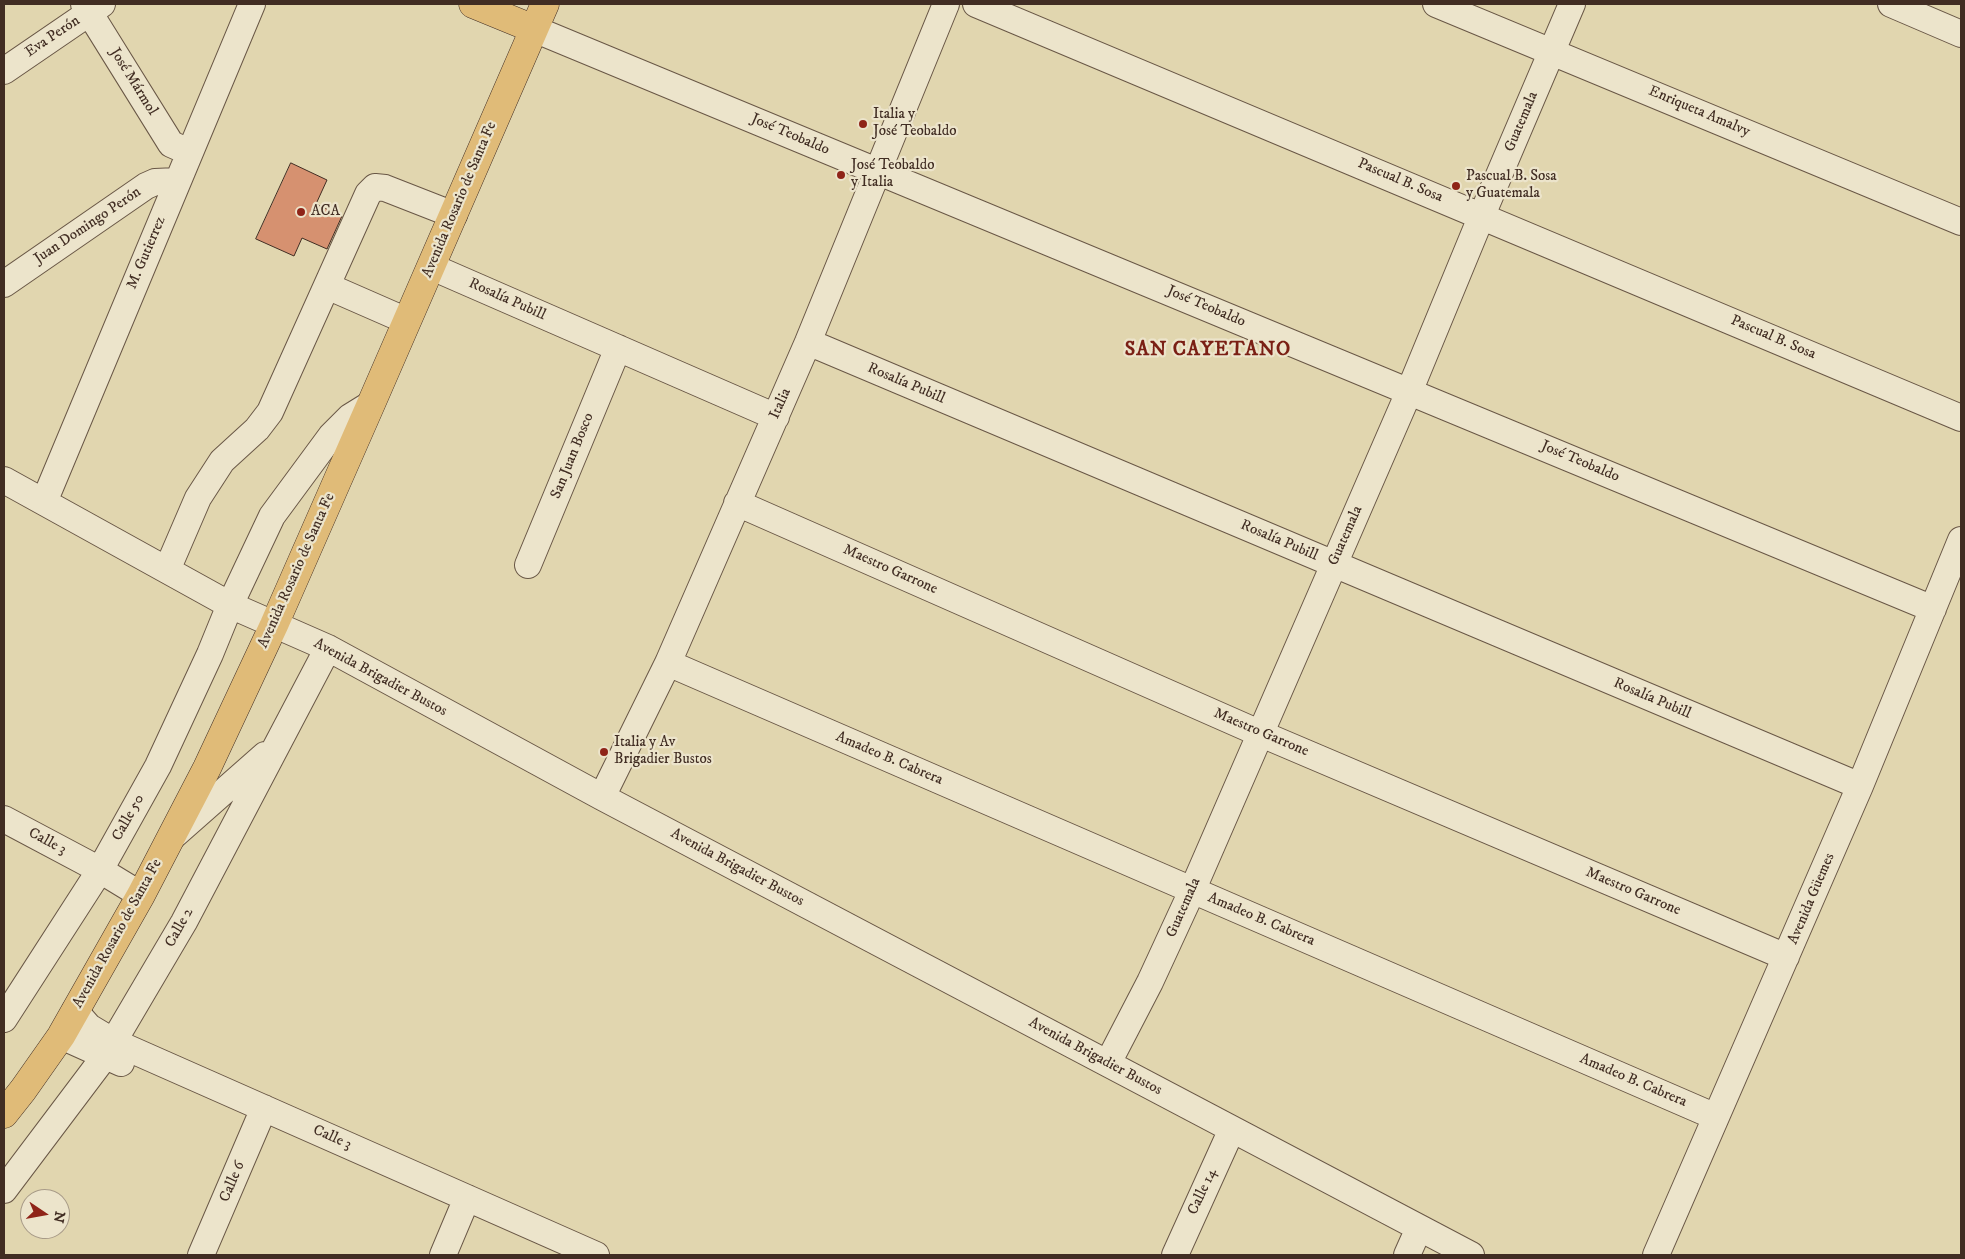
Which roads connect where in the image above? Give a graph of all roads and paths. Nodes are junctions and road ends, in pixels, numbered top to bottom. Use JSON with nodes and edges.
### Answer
{"nodes":[{"id":1,"x":252,"y":4,"type":"edge"},
{"id":2,"x":473,"y":4,"type":"edge"},
{"id":3,"x":546,"y":4,"type":"edge"},
{"id":4,"x":946,"y":4,"type":"edge"},
{"id":5,"x":976,"y":4,"type":"edge"},
{"id":6,"x":1436,"y":4,"type":"edge"},
{"id":7,"x":1572,"y":4,"type":"edge"},
{"id":8,"x":1890,"y":4,"type":"edge"},
{"id":9,"x":92,"y":7,"type":"edge"},
{"id":10,"x":534,"y":29,"type":"junction"},
{"id":11,"x":1961,"y":34,"type":"edge"},
{"id":12,"x":1552,"y":51,"type":"junction"},
{"id":13,"x":4,"y":71,"type":"edge"},
{"id":14,"x":190,"y":152,"type":"junction"},
{"id":15,"x":877,"y":171,"type":"junction"},
{"id":16,"x":177,"y":182,"type":"junction"},
{"id":17,"x":1482,"y":215,"type":"junction"},
{"id":18,"x":454,"y":216,"type":"junction"},
{"id":19,"x":1961,"y":222,"type":"edge"},
{"id":20,"x":432,"y":267,"type":"junction"},
{"id":21,"x":4,"y":284,"type":"edge"},
{"id":22,"x":327,"y":286,"type":"junction"},
{"id":23,"x":408,"y":322,"type":"junction"},
{"id":24,"x":808,"y":342,"type":"junction"},
{"id":25,"x":618,"y":348,"type":"junction"},
{"id":26,"x":1409,"y":392,"type":"junction"},
{"id":27,"x":372,"y":404,"type":"junction"},
{"id":28,"x":776,"y":417,"type":"junction"},
{"id":29,"x":1961,"y":418,"type":"edge"},
{"id":30,"x":4,"y":480,"type":"edge"},
{"id":31,"x":44,"y":502,"type":"junction"},
{"id":32,"x":737,"y":503,"type":"junction"},
{"id":33,"x":1961,"y":540,"type":"edge"},
{"id":34,"x":528,"y":565,"type":"dead end"},
{"id":35,"x":1334,"y":565,"type":"junction"},
{"id":36,"x":167,"y":570,"type":"junction"},
{"id":37,"x":230,"y":605,"type":"junction"},
{"id":38,"x":1933,"y":609,"type":"junction"},
{"id":39,"x":274,"y":624,"type":"junction"},
{"id":40,"x":328,"y":648,"type":"junction"},
{"id":41,"x":668,"y":663,"type":"junction"},
{"id":42,"x":1259,"y":733,"type":"junction"},
{"id":43,"x":278,"y":744,"type":"junction"},
{"id":44,"x":1860,"y":786,"type":"junction"},
{"id":45,"x":602,"y":797,"type":"junction"},
{"id":46,"x":4,"y":819,"type":"edge"},
{"id":47,"x":170,"y":839,"type":"junction"},
{"id":48,"x":100,"y":870,"type":"junction"},
{"id":49,"x":1192,"y":890,"type":"junction"},
{"id":50,"x":141,"y":895,"type":"junction"},
{"id":51,"x":1786,"y":957,"type":"junction"},
{"id":52,"x":75,"y":1011,"type":"junction"},
{"id":53,"x":4,"y":1019,"type":"edge"},
{"id":54,"x":61,"y":1036,"type":"junction"},
{"id":55,"x":110,"y":1049,"type":"junction"},
{"id":56,"x":1108,"y":1064,"type":"junction"},
{"id":57,"x":4,"y":1114,"type":"edge"},
{"id":58,"x":261,"y":1117,"type":"junction"},
{"id":59,"x":1716,"y":1118,"type":"junction"},
{"id":60,"x":1232,"y":1129,"type":"junction"},
{"id":61,"x":4,"y":1189,"type":"edge"},
{"id":62,"x":464,"y":1206,"type":"junction"},
{"id":63,"x":1419,"y":1228,"type":"junction"},
{"id":64,"x":201,"y":1255,"type":"edge"},
{"id":65,"x":443,"y":1255,"type":"edge"},
{"id":66,"x":553,"y":1255,"type":"edge"},
{"id":67,"x":596,"y":1255,"type":"edge"},
{"id":68,"x":1175,"y":1255,"type":"edge"},
{"id":69,"x":1408,"y":1255,"type":"edge"},
{"id":70,"x":1471,"y":1255,"type":"edge"},
{"id":71,"x":1656,"y":1255,"type":"edge"}],
"edges":[{"from":1,"to":14,"type":"street","name":"M. Gutierrez"},
{"from":2,"to":10,"type":"main road"},
{"from":3,"to":10,"type":"main road","name":"Avenida Rosario de Santa Fe"},
{"from":4,"to":15,"type":"street","name":"Italia"},
{"from":5,"to":17,"type":"street","name":"Pascual B. Sosa"},
{"from":6,"to":12,"type":"street","name":"Enriqueta Amalvy"},
{"from":7,"to":12,"type":"street","name":"Guatemala"},
{"from":8,"to":11,"type":"street"},
{"from":9,"to":13,"type":"street","name":"Eva Perón"},
{"from":9,"to":14,"type":"street","name":"José Mármol"},
{"from":10,"to":15,"type":"street","name":"José Teobaldo"},
{"from":10,"to":18,"type":"main road","name":"Avenida Rosario de Santa Fe"},
{"from":12,"to":17,"type":"street","name":"Guatemala"},
{"from":12,"to":19,"type":"street","name":"Enriqueta Amalvy"},
{"from":14,"to":16,"type":"street","name":"M. Gutierrez"},
{"from":15,"to":24,"type":"street","name":"Italia"},
{"from":15,"to":26,"type":"street","name":"José Teobaldo"},
{"from":16,"to":21,"type":"street","name":"Juan Domingo Perón"},
{"from":16,"to":31,"type":"street","name":"M. Gutierrez"},
{"from":17,"to":26,"type":"street","name":"Guatemala"},
{"from":17,"to":29,"type":"street","name":"Pascual B. Sosa"},
{"from":18,"to":20,"type":"main road","name":"Avenida Rosario de Santa Fe"},
{"from":18,"to":22,"type":"street"},
{"from":20,"to":23,"type":"main road","name":"Avenida Rosario de Santa Fe"},
{"from":20,"to":25,"type":"street","name":"Rosalía Pubill"},
{"from":22,"to":23,"type":"street"},
{"from":22,"to":36,"type":"street"},
{"from":23,"to":27,"type":"main road","name":"Avenida Rosario de Santa Fe"},
{"from":24,"to":28,"type":"street","name":"Italia"},
{"from":24,"to":35,"type":"street","name":"Rosalía Pubill"},
{"from":25,"to":28,"type":"street","name":"Rosalía Pubill"},
{"from":25,"to":34,"type":"street","name":"San Juan Bosco"},
{"from":26,"to":35,"type":"street","name":"Guatemala"},
{"from":26,"to":38,"type":"street","name":"José Teobaldo"},
{"from":27,"to":37,"type":"street","name":"Calle 50"},
{"from":27,"to":39,"type":"main road","name":"Avenida Rosario de Santa Fe"},
{"from":28,"to":32,"type":"street","name":"Italia"},
{"from":30,"to":31,"type":"street","name":"Avenida Brigadier Bustos"},
{"from":31,"to":36,"type":"street","name":"Avenida Brigadier Bustos"},
{"from":32,"to":41,"type":"street","name":"Italia"},
{"from":32,"to":42,"type":"street","name":"Maestro Garrone"},
{"from":33,"to":38,"type":"street","name":"Avenida Güemes"},
{"from":35,"to":42,"type":"street","name":"Guatemala"},
{"from":35,"to":44,"type":"street","name":"Rosalía Pubill"},
{"from":36,"to":37,"type":"street","name":"Avenida Brigadier Bustos"},
{"from":37,"to":39,"type":"street","name":"Avenida Brigadier Bustos"},
{"from":37,"to":48,"type":"street","name":"Calle 50"},
{"from":38,"to":44,"type":"street","name":"Avenida Güemes"},
{"from":39,"to":40,"type":"street","name":"Avenida Brigadier Bustos"},
{"from":39,"to":47,"type":"main road","name":"Avenida Rosario de Santa Fe"},
{"from":40,"to":43,"type":"street","name":"Calle 2"},
{"from":40,"to":45,"type":"street","name":"Avenida Brigadier Bustos"},
{"from":41,"to":45,"type":"street","name":"Italia"},
{"from":41,"to":49,"type":"street","name":"Amadeo B. Cabrera"},
{"from":42,"to":49,"type":"street","name":"Guatemala"},
{"from":42,"to":51,"type":"street","name":"Maestro Garrone"},
{"from":43,"to":47,"type":"street"},
{"from":43,"to":55,"type":"street","name":"Calle 2"},
{"from":44,"to":51,"type":"street","name":"Avenida Güemes"},
{"from":45,"to":56,"type":"street","name":"Avenida Brigadier Bustos"},
{"from":46,"to":48,"type":"street","name":"Calle 3"},
{"from":47,"to":50,"type":"main road","name":"Avenida Rosario de Santa Fe"},
{"from":48,"to":50,"type":"street","name":"Calle 3"},
{"from":48,"to":53,"type":"street","name":"Calle 50"},
{"from":49,"to":56,"type":"street","name":"Guatemala"},
{"from":49,"to":59,"type":"street","name":"Amadeo B. Cabrera"},
{"from":50,"to":52,"type":"main road","name":"Avenida Rosario de Santa Fe"},
{"from":51,"to":59,"type":"street","name":"Avenida Güemes"},
{"from":52,"to":54,"type":"main road","name":"Avenida Rosario de Santa Fe"},
{"from":52,"to":55,"type":"street","name":"Calle 3"},
{"from":54,"to":55,"type":"street","name":"Calle 3"},
{"from":54,"to":57,"type":"main road","name":"Avenida Rosario de Santa Fe"},
{"from":55,"to":58,"type":"street","name":"Calle 3"},
{"from":55,"to":61,"type":"street","name":"Calle 2"},
{"from":56,"to":60,"type":"street","name":"Avenida Brigadier Bustos"},
{"from":58,"to":62,"type":"street","name":"Calle 3"},
{"from":58,"to":64,"type":"street","name":"Calle 6"},
{"from":59,"to":71,"type":"street","name":"Avenida Güemes"},
{"from":60,"to":63,"type":"street","name":"Avenida Brigadier Bustos"},
{"from":60,"to":68,"type":"street","name":"Calle 14"},
{"from":62,"to":65,"type":"street"},
{"from":62,"to":66,"type":"street","name":"Calle 3"},
{"from":62,"to":67,"type":"street","name":"Calle 3"},
{"from":63,"to":69,"type":"street"},
{"from":63,"to":70,"type":"street","name":"Avenida Brigadier Bustos"}]}
